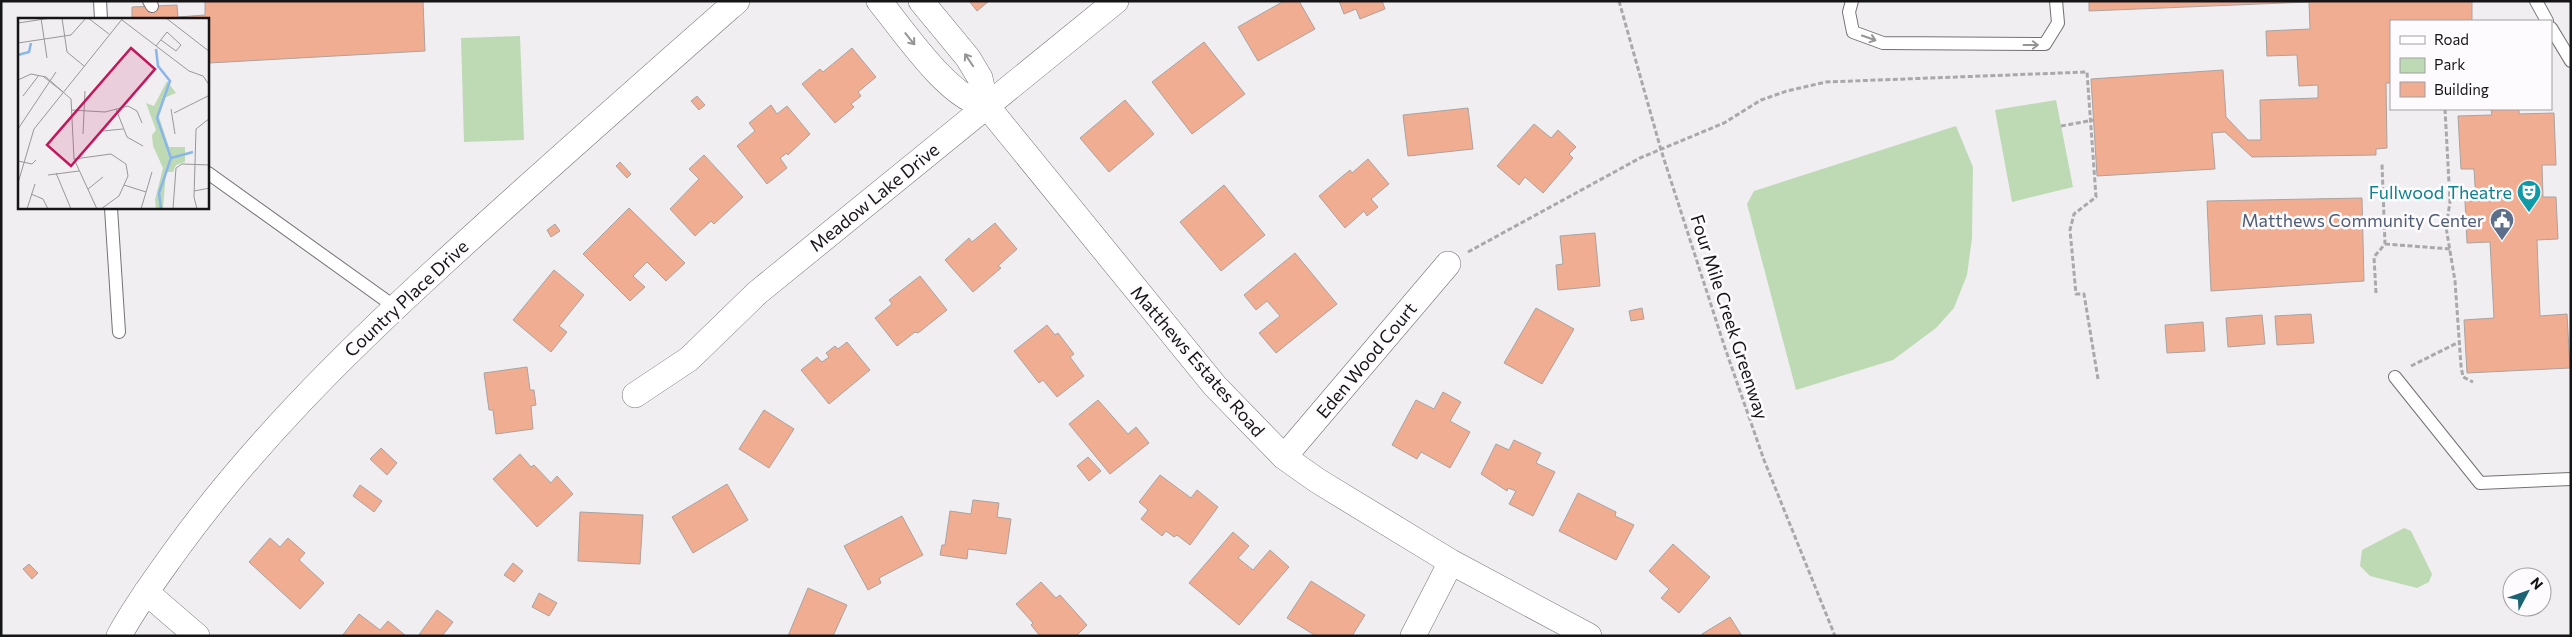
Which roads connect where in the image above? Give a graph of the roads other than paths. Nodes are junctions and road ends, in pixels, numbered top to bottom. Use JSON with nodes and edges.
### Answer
{"nodes":[{"id":1,"x":100,"y":1,"type":"edge"},
{"id":2,"x":737,"y":1,"type":"edge"},
{"id":3,"x":879,"y":1,"type":"edge"},
{"id":4,"x":921,"y":1,"type":"edge"},
{"id":5,"x":1116,"y":1,"type":"edge"},
{"id":6,"x":1852,"y":1,"type":"edge"},
{"id":7,"x":2056,"y":1,"type":"edge"},
{"id":8,"x":2536,"y":1,"type":"edge"},
{"id":9,"x":101,"y":18,"type":"edge"},
{"id":10,"x":2546,"y":20,"type":"edge"},
{"id":11,"x":2552,"y":30,"type":"edge"},
{"id":12,"x":2571,"y":61,"type":"edge"},
{"id":13,"x":986,"y":105,"type":"junction"},
{"id":14,"x":209,"y":174,"type":"edge"},
{"id":15,"x":111,"y":209,"type":"edge"},
{"id":16,"x":1448,"y":264,"type":"road end"},
{"id":17,"x":395,"y":307,"type":"junction"},
{"id":18,"x":119,"y":332,"type":"dead end"},
{"id":19,"x":2395,"y":377,"type":"dead end"},
{"id":20,"x":634,"y":395,"type":"dead end"},
{"id":21,"x":1284,"y":457,"type":"junction"},
{"id":22,"x":2571,"y":479,"type":"edge"},
{"id":23,"x":1451,"y":562,"type":"junction"},
{"id":24,"x":146,"y":592,"type":"junction"},
{"id":25,"x":119,"y":636,"type":"edge"},
{"id":26,"x":197,"y":636,"type":"edge"},
{"id":27,"x":1412,"y":636,"type":"edge"},
{"id":28,"x":1588,"y":636,"type":"edge"}],
"edges":[{"from":1,"to":9,"type":"lane"},
{"from":2,"to":17,"type":"street","name":"Country Place Drive"},
{"from":3,"to":13,"type":"street","one_way":true},
{"from":13,"to":4,"type":"street","name":"Matthews Estates Road","one_way":true},
{"from":5,"to":13,"type":"street","name":"Meadow Lake Drive"},
{"from":6,"to":7,"type":"lane","one_way":true},
{"from":8,"to":10,"type":"lane"},
{"from":11,"to":12,"type":"lane"},
{"from":13,"to":20,"type":"street","name":"Meadow Lake Drive"},
{"from":13,"to":21,"type":"street","name":"Matthews Estates Road"},
{"from":14,"to":17,"type":"lane"},
{"from":15,"to":18,"type":"lane"},
{"from":16,"to":21,"type":"street","name":"Eden Wood Court"},
{"from":17,"to":24,"type":"street","name":"Country Place Drive"},
{"from":19,"to":22,"type":"lane"},
{"from":21,"to":23,"type":"street","name":"Matthews Estates Road"},
{"from":23,"to":27,"type":"street"},
{"from":23,"to":28,"type":"street","name":"Matthews Estates Road"},
{"from":24,"to":25,"type":"street","name":"Country Place Drive"},
{"from":24,"to":26,"type":"street"}]}
